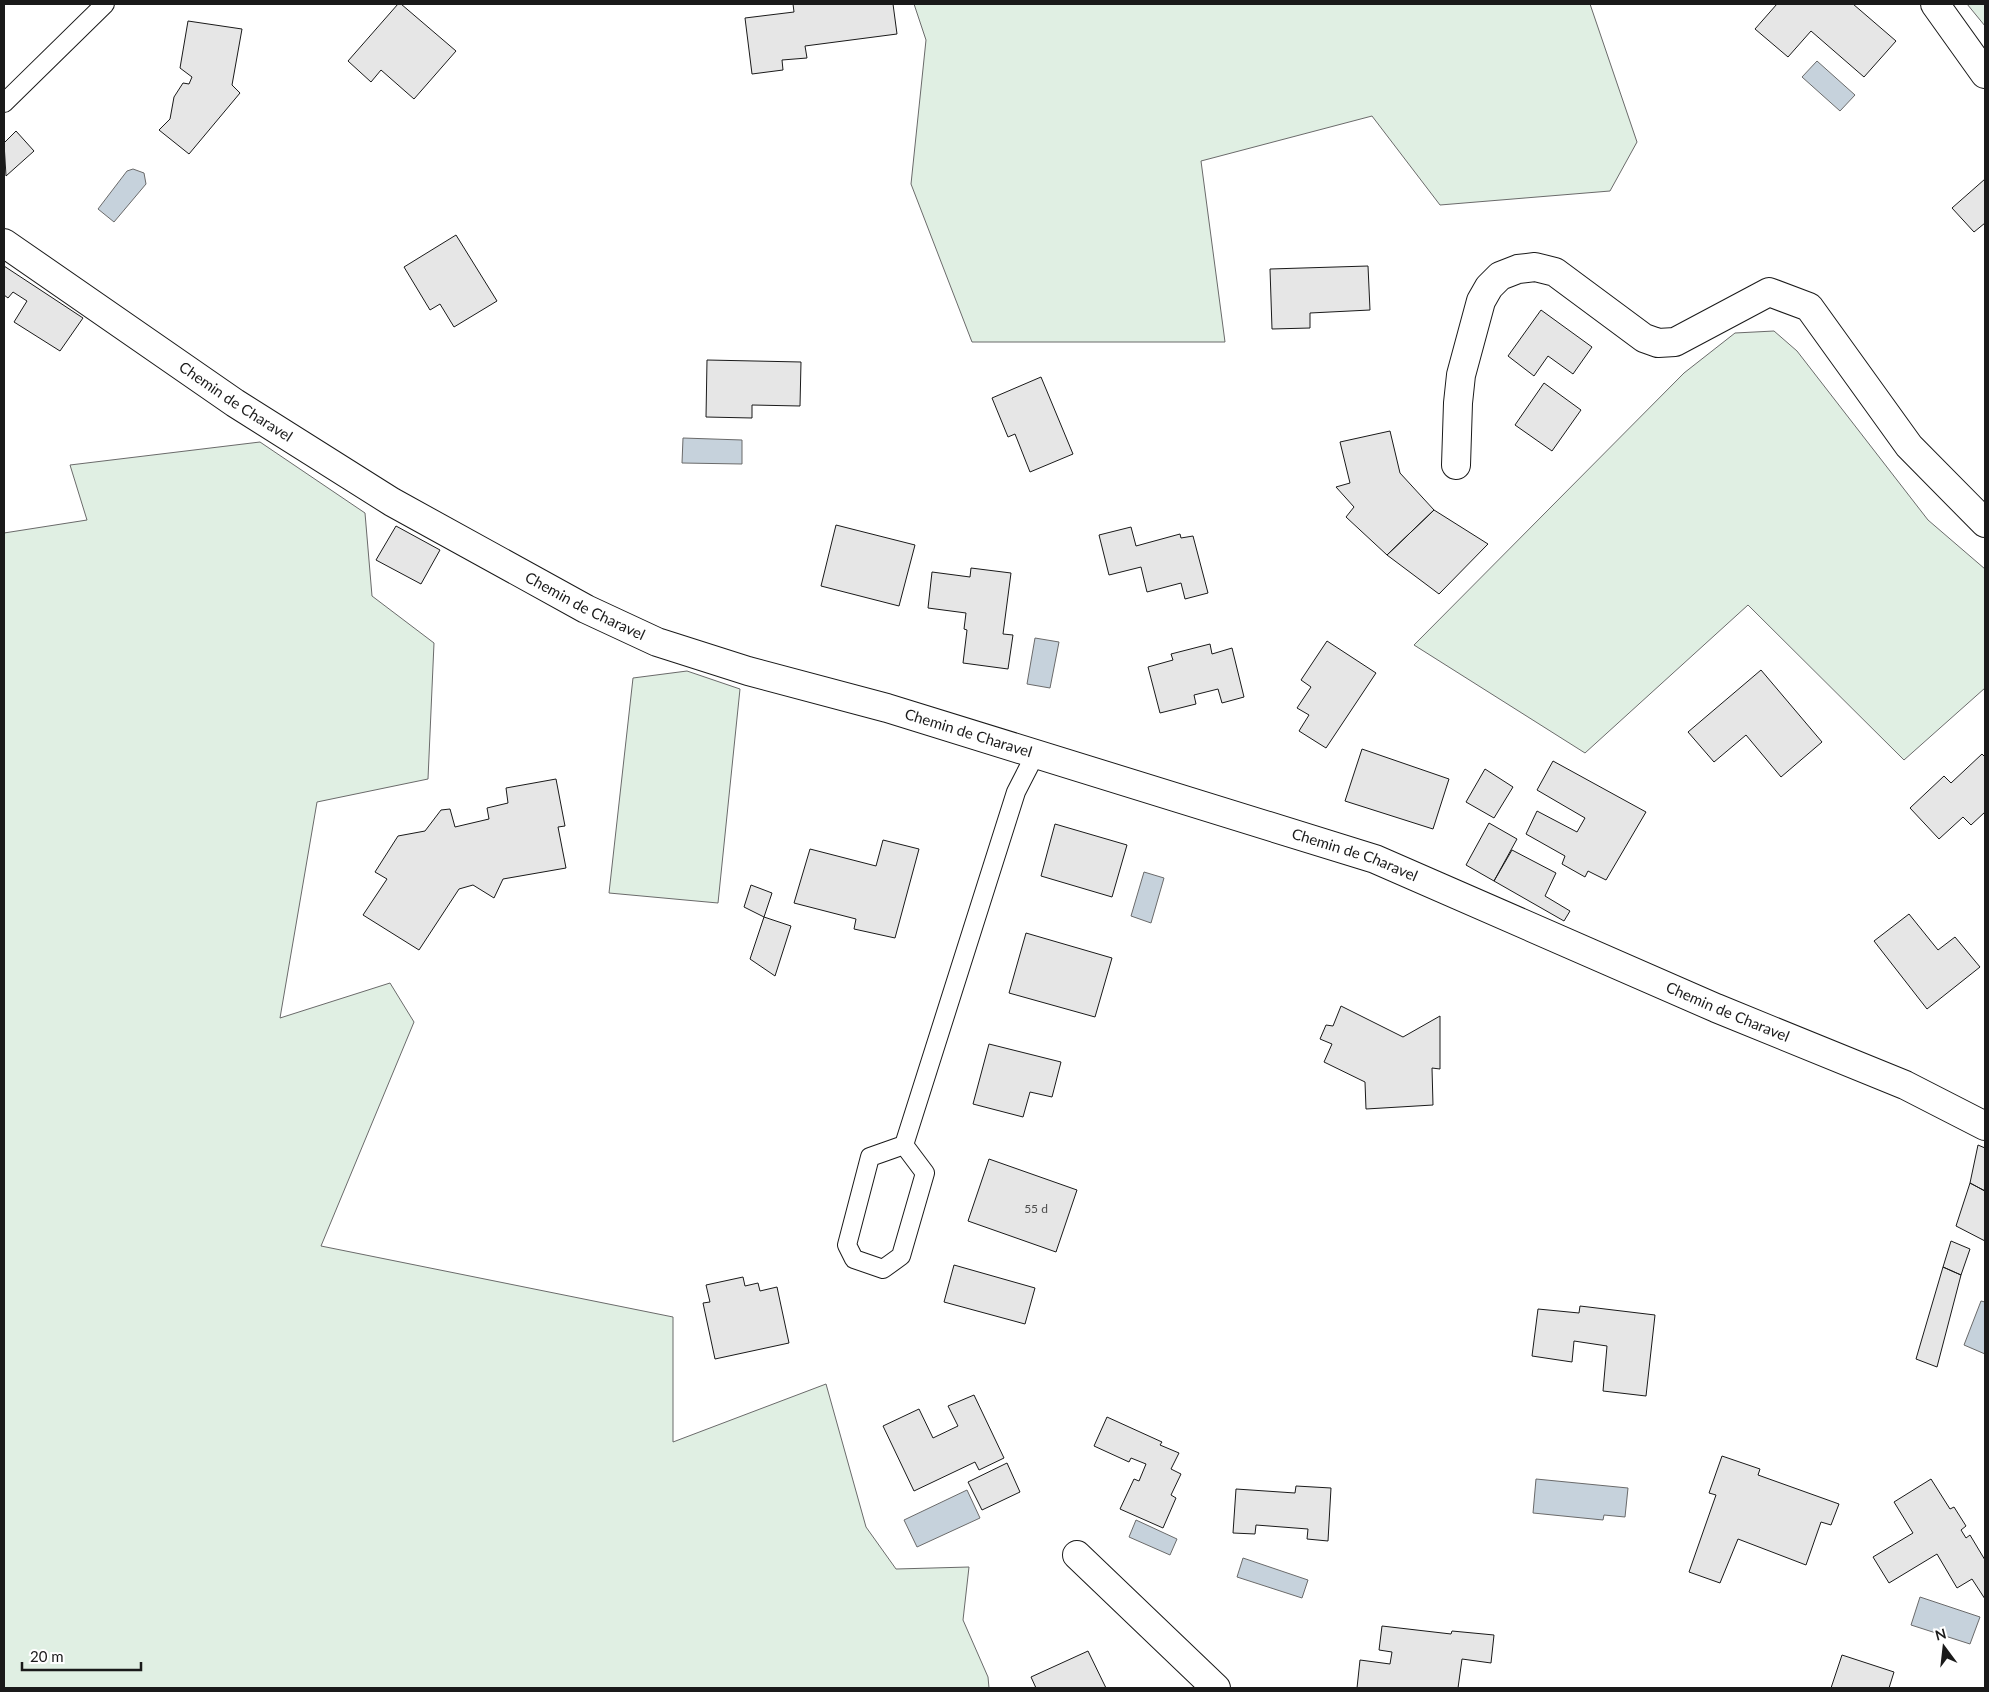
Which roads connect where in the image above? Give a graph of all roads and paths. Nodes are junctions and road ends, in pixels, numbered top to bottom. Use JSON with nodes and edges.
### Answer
{"nodes":[{"id":1,"x":104,"y":4,"type":"edge"},
{"id":2,"x":1935,"y":4,"type":"edge"},
{"id":3,"x":1985,"y":74,"type":"edge"},
{"id":4,"x":4,"y":103,"type":"edge"},
{"id":5,"x":4,"y":243,"type":"edge"},
{"id":6,"x":1456,"y":465,"type":"dead end"},
{"id":7,"x":1985,"y":523,"type":"edge"},
{"id":8,"x":1036,"y":753,"type":"junction"},
{"id":9,"x":1985,"y":1126,"type":"edge"},
{"id":10,"x":904,"y":1145,"type":"junction"},
{"id":11,"x":1077,"y":1555,"type":"dead end"},
{"id":12,"x":1216,"y":1688,"type":"edge"}],
"edges":[{"from":1,"to":4,"type":"lane"},
{"from":2,"to":3,"type":"street"},
{"from":5,"to":8,"type":"street","name":"Chemin de Charavel"},
{"from":6,"to":7,"type":"street"},
{"from":8,"to":9,"type":"street","name":"Chemin de Charavel"},
{"from":8,"to":10,"type":"lane"},
{"from":10,"to":10,"type":"lane"},
{"from":11,"to":12,"type":"street"}]}
